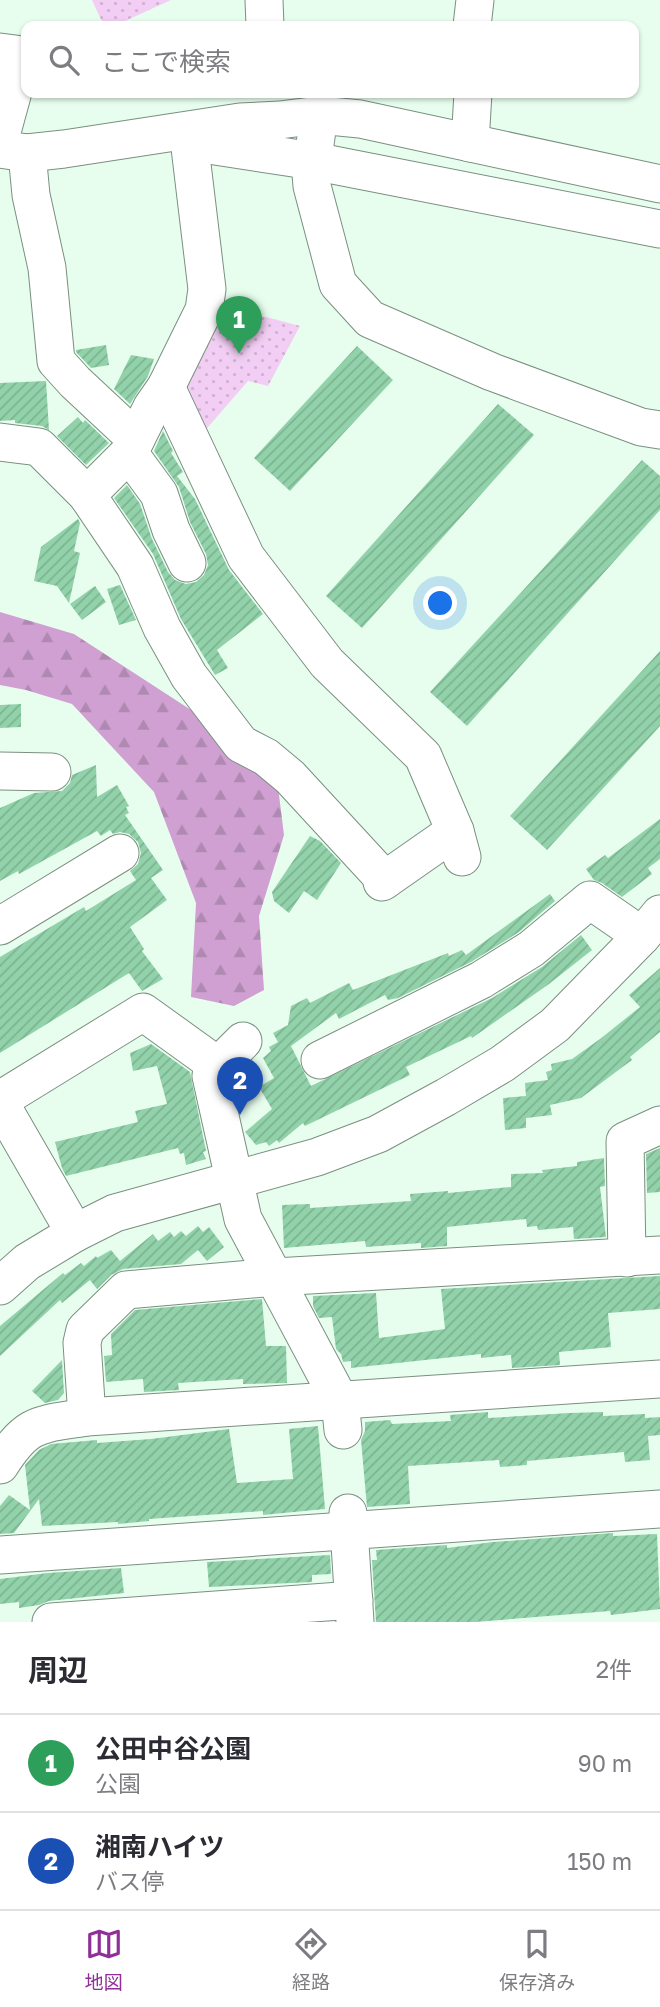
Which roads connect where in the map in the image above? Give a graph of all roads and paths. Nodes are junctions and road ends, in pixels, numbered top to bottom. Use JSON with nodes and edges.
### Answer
{"nodes":[{"id":1,"x":264,"y":0,"type":"edge"},
{"id":2,"x":475,"y":0,"type":"edge"},
{"id":3,"x":265,"y":21,"type":"edge"},
{"id":4,"x":473,"y":21,"type":"edge"},
{"id":5,"x":0,"y":52,"type":"edge"},
{"id":6,"x":21,"y":55,"type":"edge"},
{"id":7,"x":21,"y":68,"type":"edge"},
{"id":8,"x":472,"y":98,"type":"edge"},
{"id":9,"x":319,"y":115,"type":"junction"},
{"id":10,"x":188,"y":137,"type":"junction"},
{"id":11,"x":465,"y":141,"type":"junction"},
{"id":12,"x":9,"y":147,"type":"edge"},
{"id":13,"x":313,"y":161,"type":"junction"},
{"id":14,"x":660,"y":184,"type":"edge"},
{"id":15,"x":455,"y":188,"type":"junction"},
{"id":16,"x":660,"y":229,"type":"edge"},
{"id":17,"x":166,"y":387,"type":"junction"},
{"id":18,"x":660,"y":430,"type":"edge"},
{"id":19,"x":2,"y":446,"type":"edge"},
{"id":20,"x":132,"y":446,"type":"junction"},
{"id":21,"x":87,"y":495,"type":"junction"},
{"id":22,"x":187,"y":563,"type":"dead end"},
{"id":23,"x":0,"y":771,"type":"edge"},
{"id":24,"x":52,"y":772,"type":"dead end"},
{"id":25,"x":120,"y":853,"type":"dead end"},
{"id":26,"x":651,"y":925,"type":"edge"},
{"id":27,"x":0,"y":926,"type":"edge"},
{"id":28,"x":320,"y":1060,"type":"dead end"},
{"id":29,"x":0,"y":1101,"type":"edge"},
{"id":30,"x":660,"y":1125,"type":"edge"},
{"id":31,"x":235,"y":1181,"type":"junction"},
{"id":32,"x":75,"y":1233,"type":"junction"},
{"id":33,"x":643,"y":1256,"type":"edge"},
{"id":34,"x":275,"y":1277,"type":"junction"},
{"id":35,"x":0,"y":1286,"type":"edge"},
{"id":36,"x":660,"y":1379,"type":"edge"},
{"id":37,"x":341,"y":1415,"type":"junction"},
{"id":38,"x":87,"y":1417,"type":"junction"},
{"id":39,"x":0,"y":1465,"type":"edge"},
{"id":40,"x":660,"y":1510,"type":"edge"},
{"id":41,"x":349,"y":1522,"type":"junction"},
{"id":42,"x":0,"y":1555,"type":"edge"},
{"id":43,"x":355,"y":1611,"type":"edge"},
{"id":44,"x":51,"y":1622,"type":"edge"}],
"edges":[{"from":1,"to":3,"type":"street"},
{"from":2,"to":4,"type":"street"},
{"from":5,"to":6,"type":"street"},
{"from":7,"to":12,"type":"street"},
{"from":8,"to":11,"type":"street"},
{"from":9,"to":10,"type":"street"},
{"from":9,"to":11,"type":"street"},
{"from":9,"to":13,"type":"street"},
{"from":10,"to":12,"type":"street"},
{"from":10,"to":13,"type":"street"},
{"from":10,"to":17,"type":"street"},
{"from":11,"to":14,"type":"street"},
{"from":11,"to":15,"type":"street"},
{"from":12,"to":20,"type":"street"},
{"from":13,"to":15,"type":"street"},
{"from":13,"to":18,"type":"street"},
{"from":15,"to":16,"type":"street"},
{"from":17,"to":20,"type":"street"},
{"from":17,"to":21,"type":"street"},
{"from":19,"to":21,"type":"street"},
{"from":20,"to":21,"type":"street"},
{"from":20,"to":22,"type":"street"},
{"from":23,"to":24,"type":"street"},
{"from":25,"to":27,"type":"street"},
{"from":26,"to":28,"type":"street"},
{"from":26,"to":31,"type":"street"},
{"from":29,"to":31,"type":"street"},
{"from":29,"to":32,"type":"street"},
{"from":30,"to":33,"type":"street"},
{"from":31,"to":32,"type":"street"},
{"from":31,"to":34,"type":"street"},
{"from":32,"to":35,"type":"street"},
{"from":33,"to":34,"type":"street"},
{"from":34,"to":37,"type":"street"},
{"from":34,"to":38,"type":"street"},
{"from":36,"to":37,"type":"street"},
{"from":37,"to":38,"type":"street"},
{"from":38,"to":39,"type":"street"},
{"from":40,"to":41,"type":"street"},
{"from":41,"to":42,"type":"street"},
{"from":41,"to":43,"type":"street"},
{"from":43,"to":44,"type":"street"}]}
